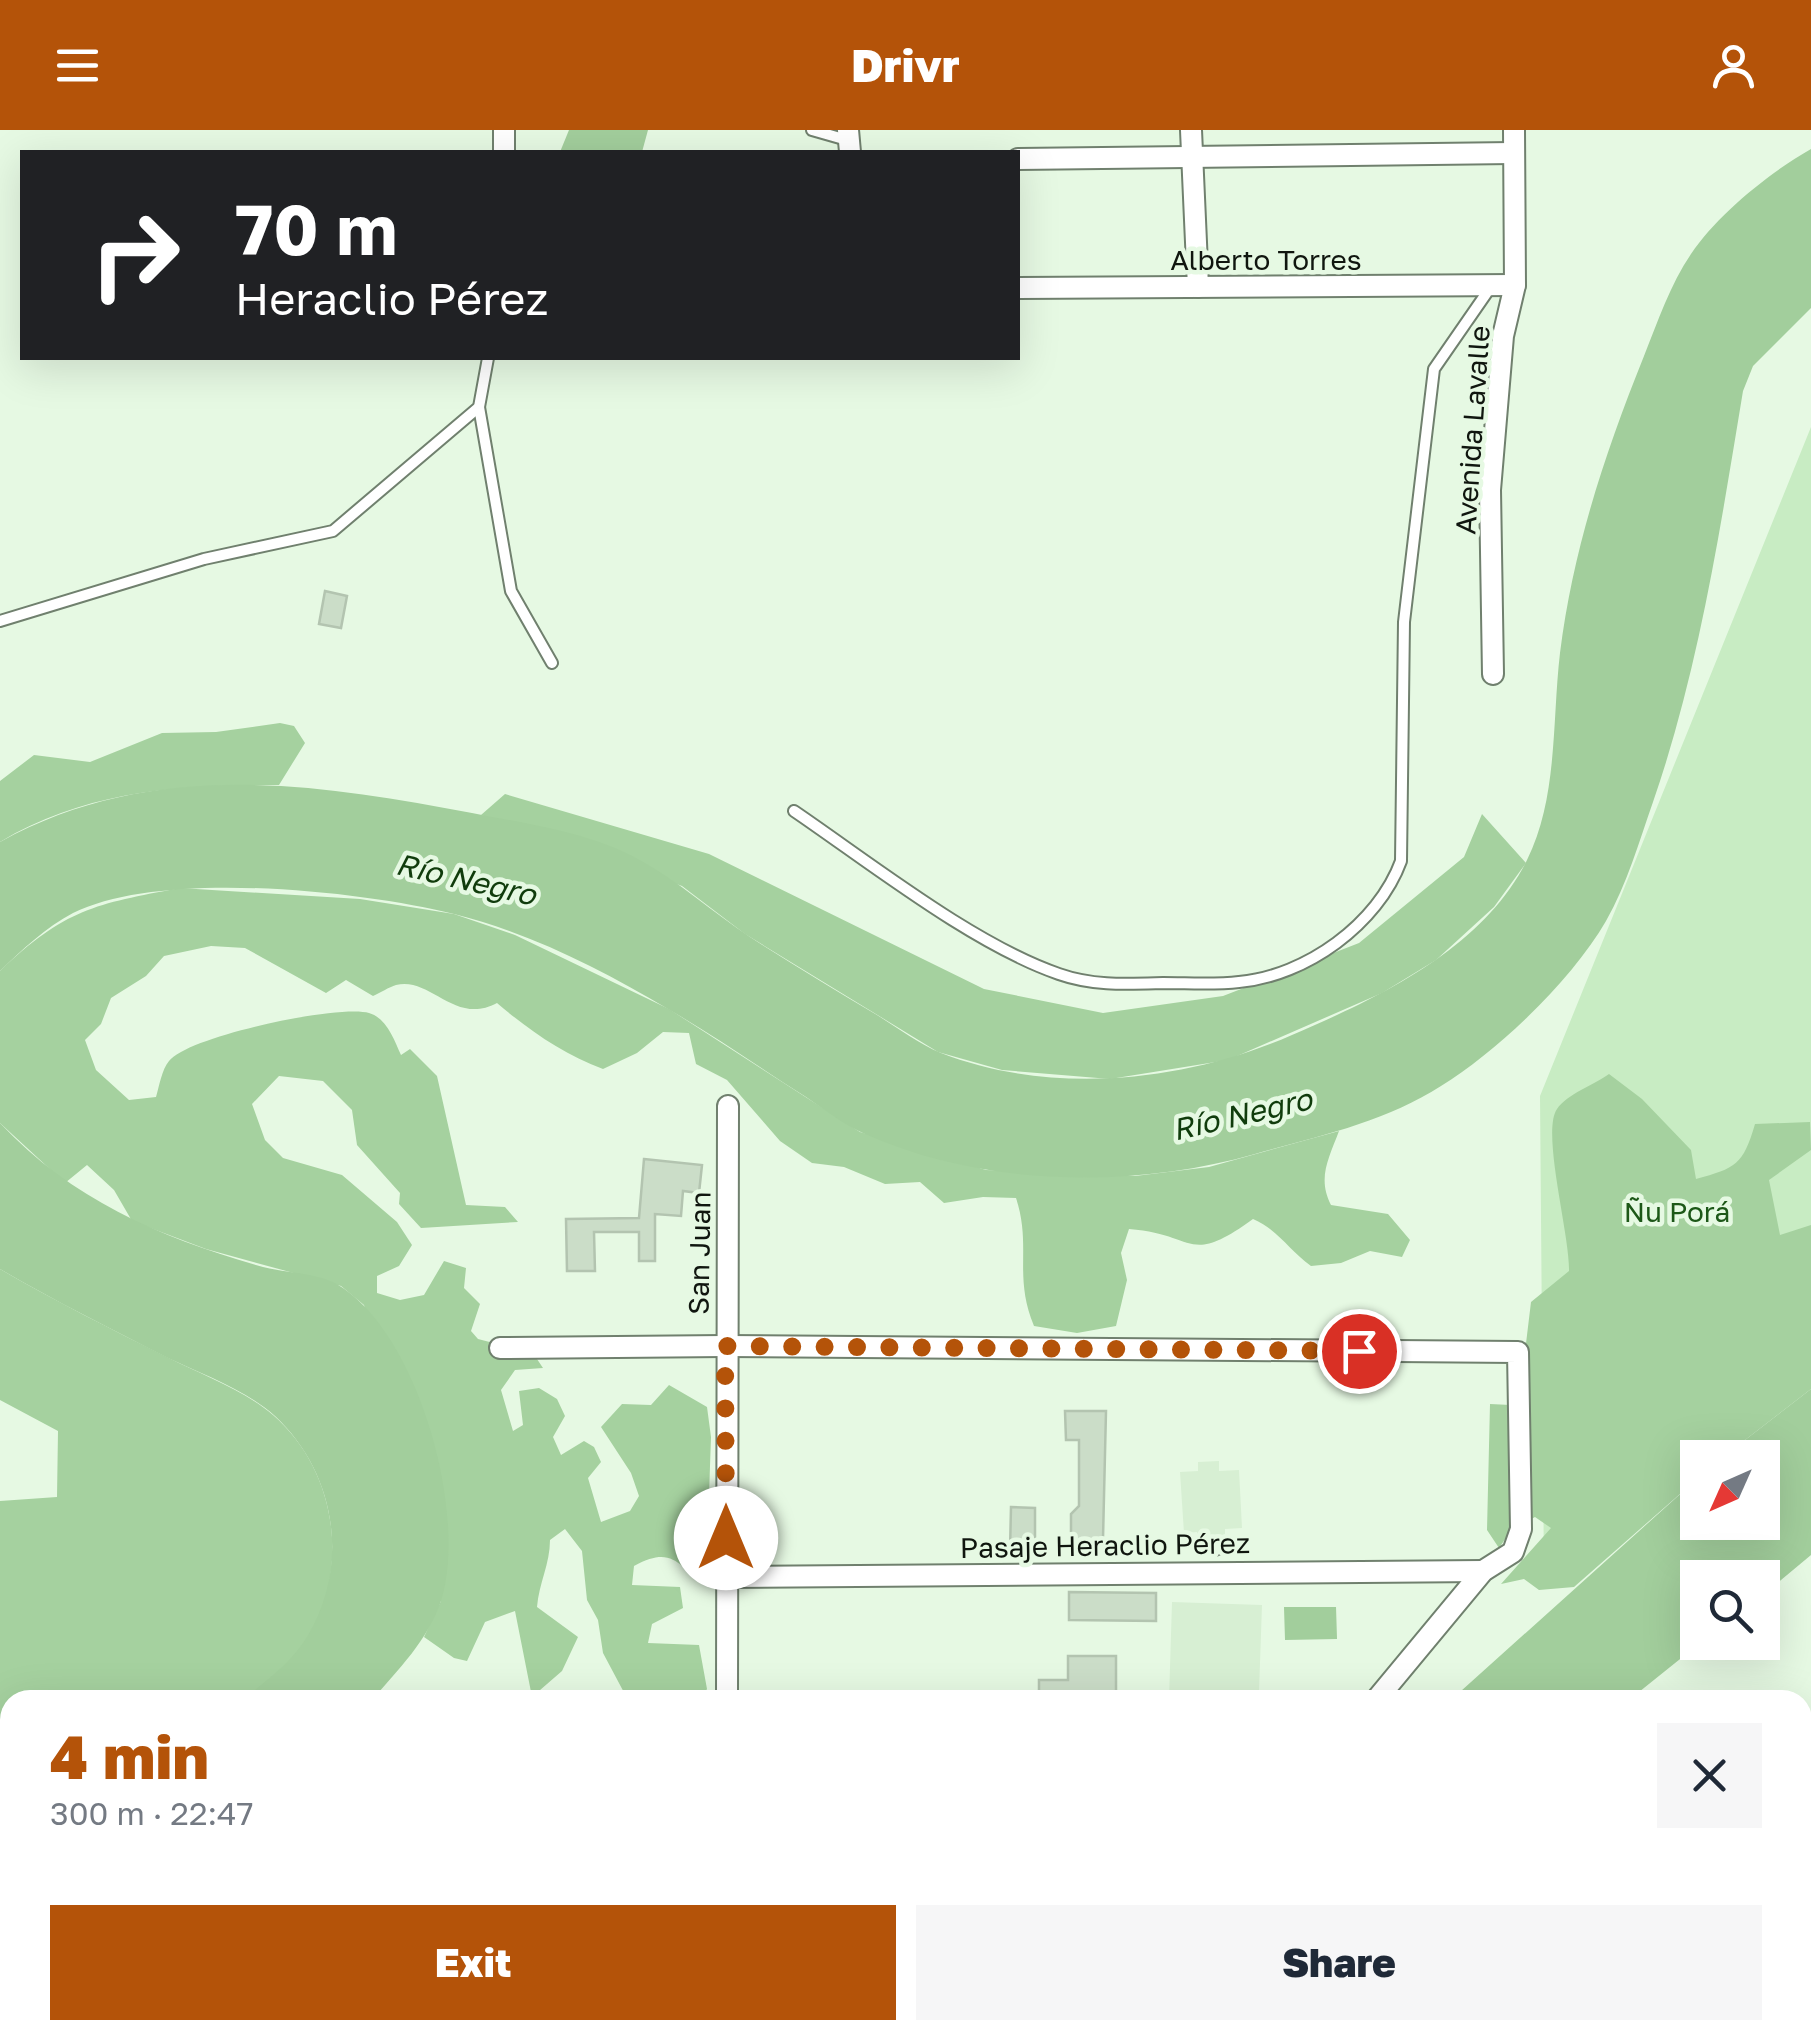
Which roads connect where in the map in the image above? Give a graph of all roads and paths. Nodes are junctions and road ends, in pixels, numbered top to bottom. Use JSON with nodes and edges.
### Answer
{"nodes":[{"id":1,"x":812,"y":130,"type":"edge"},
{"id":2,"x":1191,"y":130,"type":"edge"},
{"id":3,"x":1514,"y":130,"type":"edge"},
{"id":4,"x":849,"y":141,"type":"edge"},
{"id":5,"x":1513,"y":153,"type":"junction"},
{"id":6,"x":1192,"y":154,"type":"junction"},
{"id":7,"x":1020,"y":159,"type":"edge"},
{"id":8,"x":1515,"y":285,"type":"junction"},
{"id":9,"x":1198,"y":287,"type":"junction"},
{"id":10,"x":1020,"y":288,"type":"edge"},
{"id":11,"x":488,"y":360,"type":"edge"},
{"id":12,"x":479,"y":407,"type":"junction"},
{"id":13,"x":0,"y":621,"type":"edge"},
{"id":14,"x":552,"y":662,"type":"dead end"},
{"id":15,"x":1493,"y":674,"type":"dead end"},
{"id":16,"x":794,"y":811,"type":"dead end"},
{"id":17,"x":728,"y":1106,"type":"dead end"},
{"id":18,"x":725,"y":1346,"type":"junction"},
{"id":19,"x":500,"y":1348,"type":"dead end"},
{"id":20,"x":1483,"y":1571,"type":"junction"},
{"id":21,"x":726,"y":1577,"type":"junction"},
{"id":22,"x":727,"y":1690,"type":"edge"},
{"id":23,"x":1384,"y":1690,"type":"edge"}],
"edges":[{"from":1,"to":4,"type":"lane"},
{"from":2,"to":6,"type":"street"},
{"from":3,"to":5,"type":"street","name":"Avenida Lavalle"},
{"from":5,"to":6,"type":"street"},
{"from":5,"to":8,"type":"street","name":"Avenida Lavalle"},
{"from":6,"to":7,"type":"street"},
{"from":6,"to":9,"type":"street"},
{"from":8,"to":9,"type":"street","name":"Alberto Torres"},
{"from":8,"to":15,"type":"street","name":"Avenida Lavalle"},
{"from":8,"to":16,"type":"lane"},
{"from":9,"to":10,"type":"street","name":"Alberto Torres"},
{"from":11,"to":12,"type":"lane"},
{"from":12,"to":13,"type":"lane"},
{"from":12,"to":14,"type":"lane"},
{"from":17,"to":18,"type":"street","name":"San Juan"},
{"from":18,"to":19,"type":"street"},
{"from":18,"to":20,"type":"street"},
{"from":18,"to":21,"type":"street","name":"San Juan"},
{"from":20,"to":21,"type":"street","name":"Pasaje Heraclio Pérez"},
{"from":20,"to":23,"type":"street"},
{"from":21,"to":22,"type":"street","name":"San Juan"}]}
